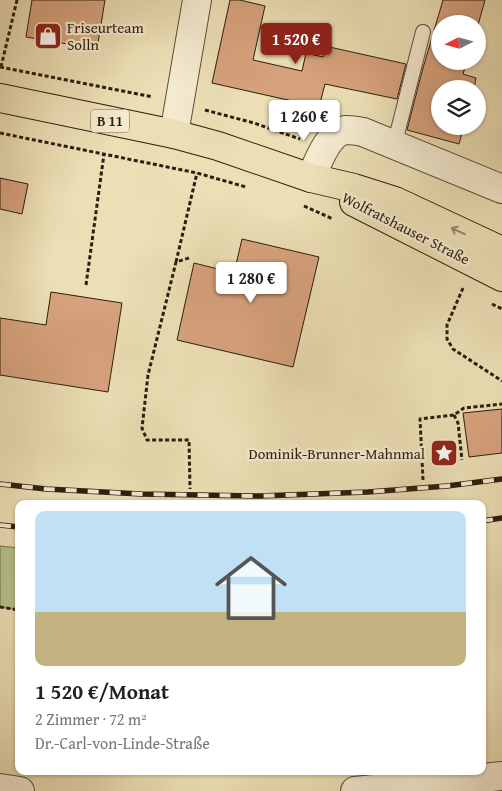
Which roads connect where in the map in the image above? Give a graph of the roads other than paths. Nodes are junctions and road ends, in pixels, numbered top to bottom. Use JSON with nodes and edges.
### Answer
{"nodes":[{"id":1,"x":197,"y":0,"type":"edge"},
{"id":2,"x":423,"y":32,"type":"dead end"},
{"id":3,"x":0,"y":98,"type":"edge"},
{"id":4,"x":174,"y":134,"type":"junction"},
{"id":5,"x":394,"y":146,"type":"junction"},
{"id":6,"x":311,"y":178,"type":"junction"},
{"id":7,"x":502,"y":189,"type":"edge"},
{"id":8,"x":502,"y":251,"type":"edge"},
{"id":9,"x":502,"y":277,"type":"edge"},
{"id":10,"x":502,"y":776,"type":"edge"},
{"id":11,"x":0,"y":788,"type":"edge"},
{"id":12,"x":20,"y":791,"type":"edge"},
{"id":13,"x":355,"y":791,"type":"edge"}],
"edges":[{"from":1,"to":4,"type":"street"},
{"from":2,"to":5,"type":"lane"},
{"from":3,"to":4,"type":"main road","name":"Wolfratshauser Straße","number":"B 11"},
{"from":4,"to":6,"type":"main road","name":"Wolfratshauser Straße","number":"B 11"},
{"from":5,"to":6,"type":"street"},
{"from":5,"to":7,"type":"street"},
{"from":8,"to":6,"type":"main road","name":"Wolfratshauser Straße","number":"B 11","one_way":true},
{"from":6,"to":9,"type":"main road","name":"Wolfratshauser Straße","number":"B 11"},
{"from":10,"to":13,"type":"street"},
{"from":11,"to":12,"type":"street"}]}
